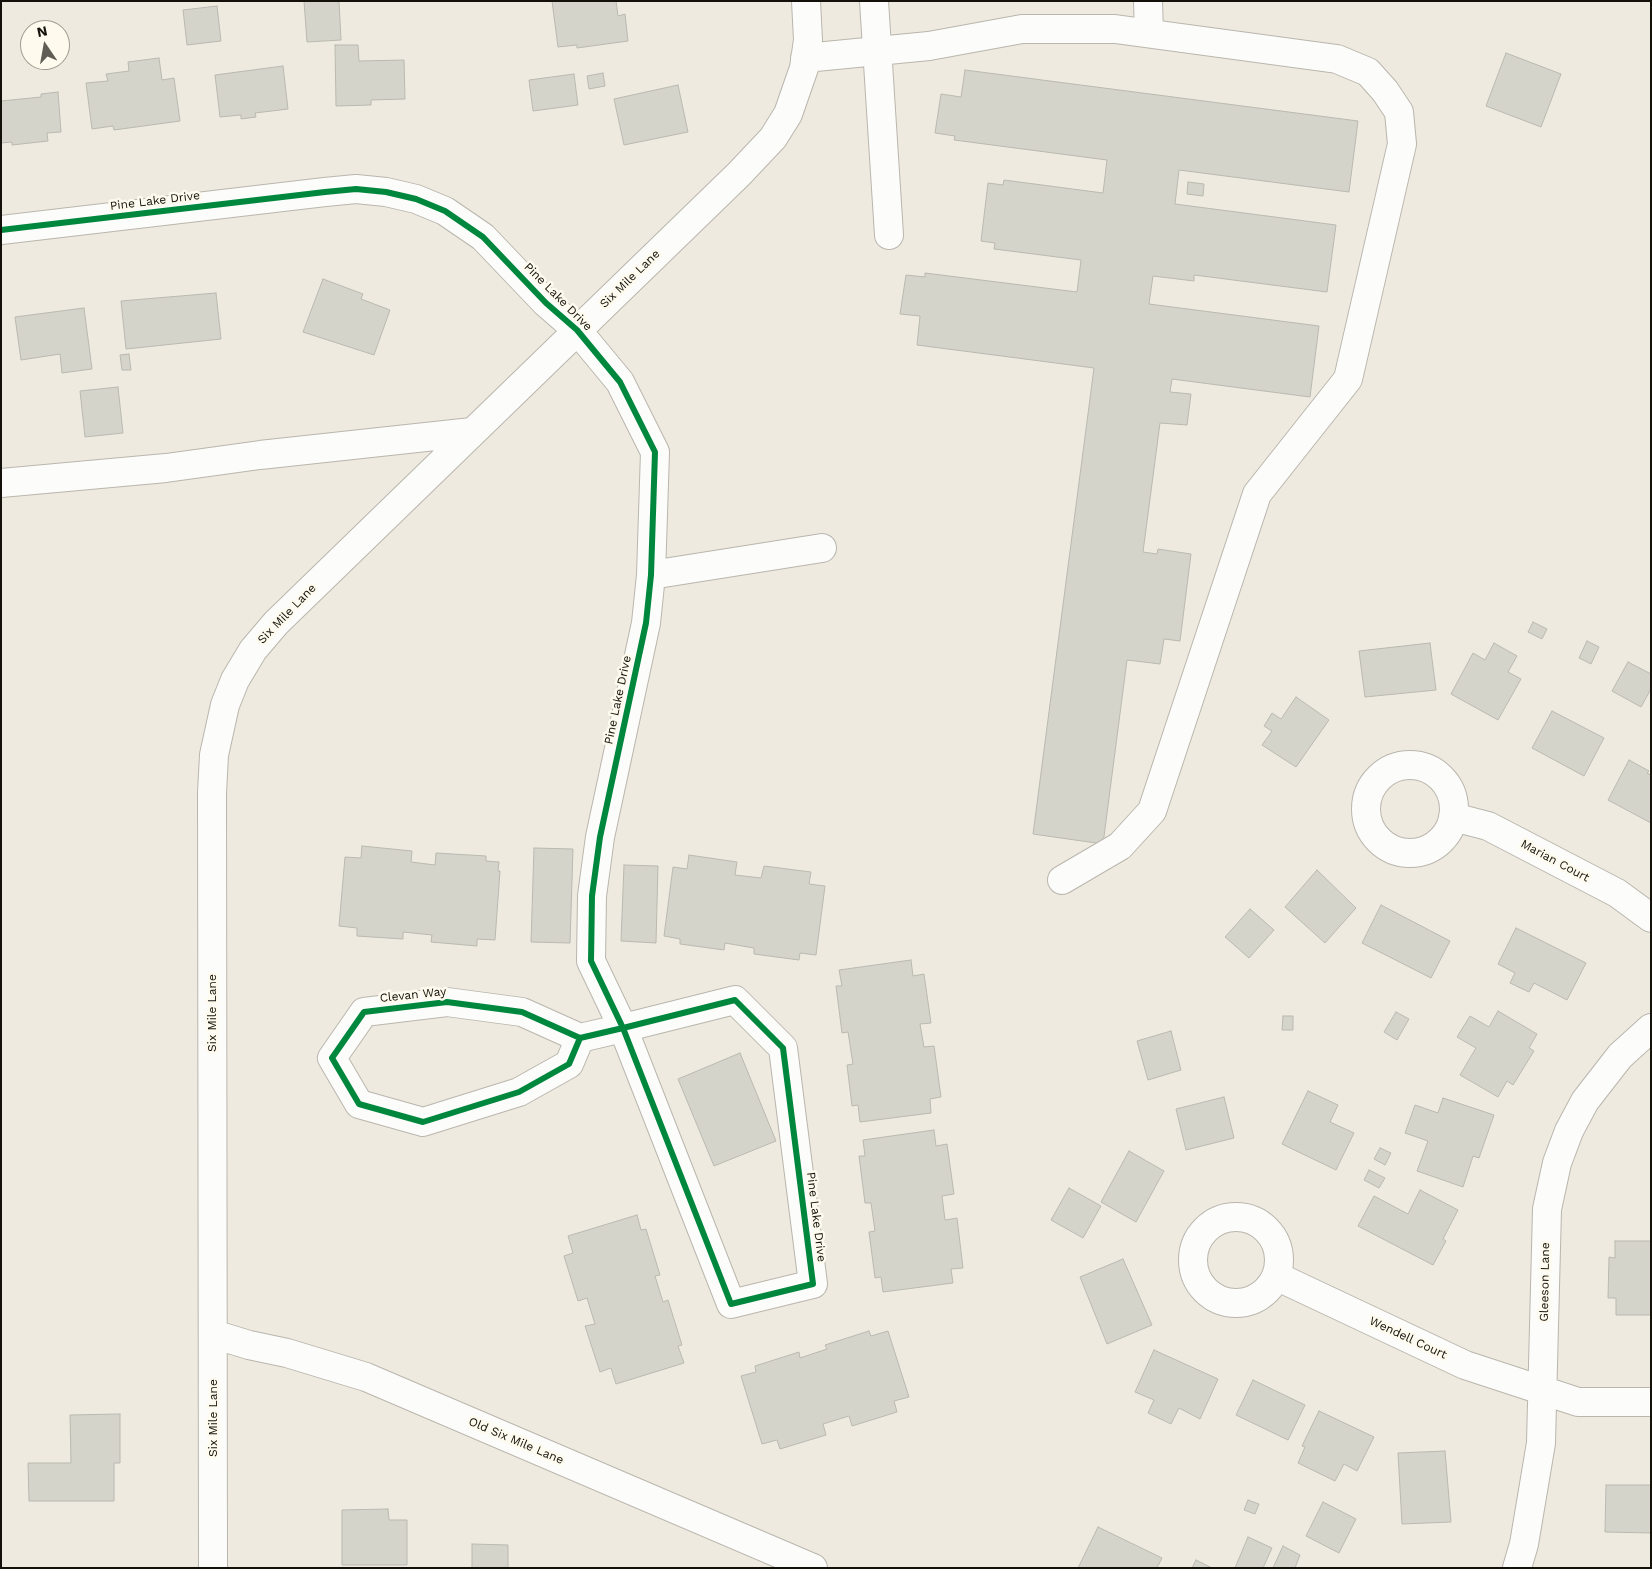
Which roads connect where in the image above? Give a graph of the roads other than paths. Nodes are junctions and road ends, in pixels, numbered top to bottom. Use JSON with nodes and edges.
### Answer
{"nodes":[{"id":1,"x":806,"y":1,"type":"edge"},
{"id":2,"x":874,"y":1,"type":"edge"},
{"id":3,"x":1148,"y":1,"type":"edge"},
{"id":4,"x":1149,"y":33,"type":"junction"},
{"id":5,"x":877,"y":51,"type":"junction"},
{"id":6,"x":805,"y":58,"type":"junction"},
{"id":7,"x":1,"y":230,"type":"edge"},
{"id":8,"x":889,"y":236,"type":"dead end"},
{"id":9,"x":577,"y":330,"type":"junction"},
{"id":10,"x":472,"y":432,"type":"junction"},
{"id":11,"x":1,"y":482,"type":"edge"},
{"id":12,"x":822,"y":548,"type":"dead end"},
{"id":13,"x":651,"y":575,"type":"junction"},
{"id":14,"x":1454,"y":818,"type":"dead end"},
{"id":15,"x":1062,"y":880,"type":"dead end"},
{"id":16,"x":1651,"y":918,"type":"edge"},
{"id":17,"x":623,"y":1028,"type":"junction"},
{"id":18,"x":1651,"y":1028,"type":"edge"},
{"id":19,"x":580,"y":1038,"type":"junction"},
{"id":20,"x":1276,"y":1276,"type":"dead end"},
{"id":21,"x":213,"y":1334,"type":"junction"},
{"id":22,"x":1543,"y":1390,"type":"junction"},
{"id":23,"x":1651,"y":1402,"type":"edge"},
{"id":24,"x":213,"y":1568,"type":"edge"},
{"id":25,"x":813,"y":1568,"type":"edge"},
{"id":26,"x":1518,"y":1568,"type":"edge"}],
"edges":[{"from":1,"to":6,"type":"street","name":"Six Mile Lane"},
{"from":2,"to":5,"type":"street"},
{"from":3,"to":4,"type":"street"},
{"from":4,"to":5,"type":"street"},
{"from":4,"to":15,"type":"street"},
{"from":5,"to":6,"type":"street"},
{"from":5,"to":8,"type":"street"},
{"from":6,"to":9,"type":"street","name":"Six Mile Lane"},
{"from":7,"to":9,"type":"street","name":"Pine Lake Drive"},
{"from":9,"to":10,"type":"street","name":"Six Mile Lane"},
{"from":9,"to":13,"type":"street","name":"Pine Lake Drive"},
{"from":10,"to":11,"type":"street"},
{"from":10,"to":21,"type":"street","name":"Six Mile Lane"},
{"from":12,"to":13,"type":"street"},
{"from":13,"to":17,"type":"street","name":"Pine Lake Drive"},
{"from":14,"to":16,"type":"street","name":"Marian Court"},
{"from":17,"to":17,"type":"street","name":"Pine Lake Drive"},
{"from":17,"to":19,"type":"street"},
{"from":18,"to":22,"type":"street","name":"Gleeson Lane"},
{"from":19,"to":19,"type":"street","name":"Clevan Way"},
{"from":20,"to":22,"type":"street","name":"Wendell Court"},
{"from":21,"to":24,"type":"street","name":"Six Mile Lane"},
{"from":21,"to":25,"type":"street","name":"Old Six Mile Lane"},
{"from":22,"to":23,"type":"street","name":"Wendell Court"},
{"from":22,"to":26,"type":"street","name":"Gleeson Lane"}]}
